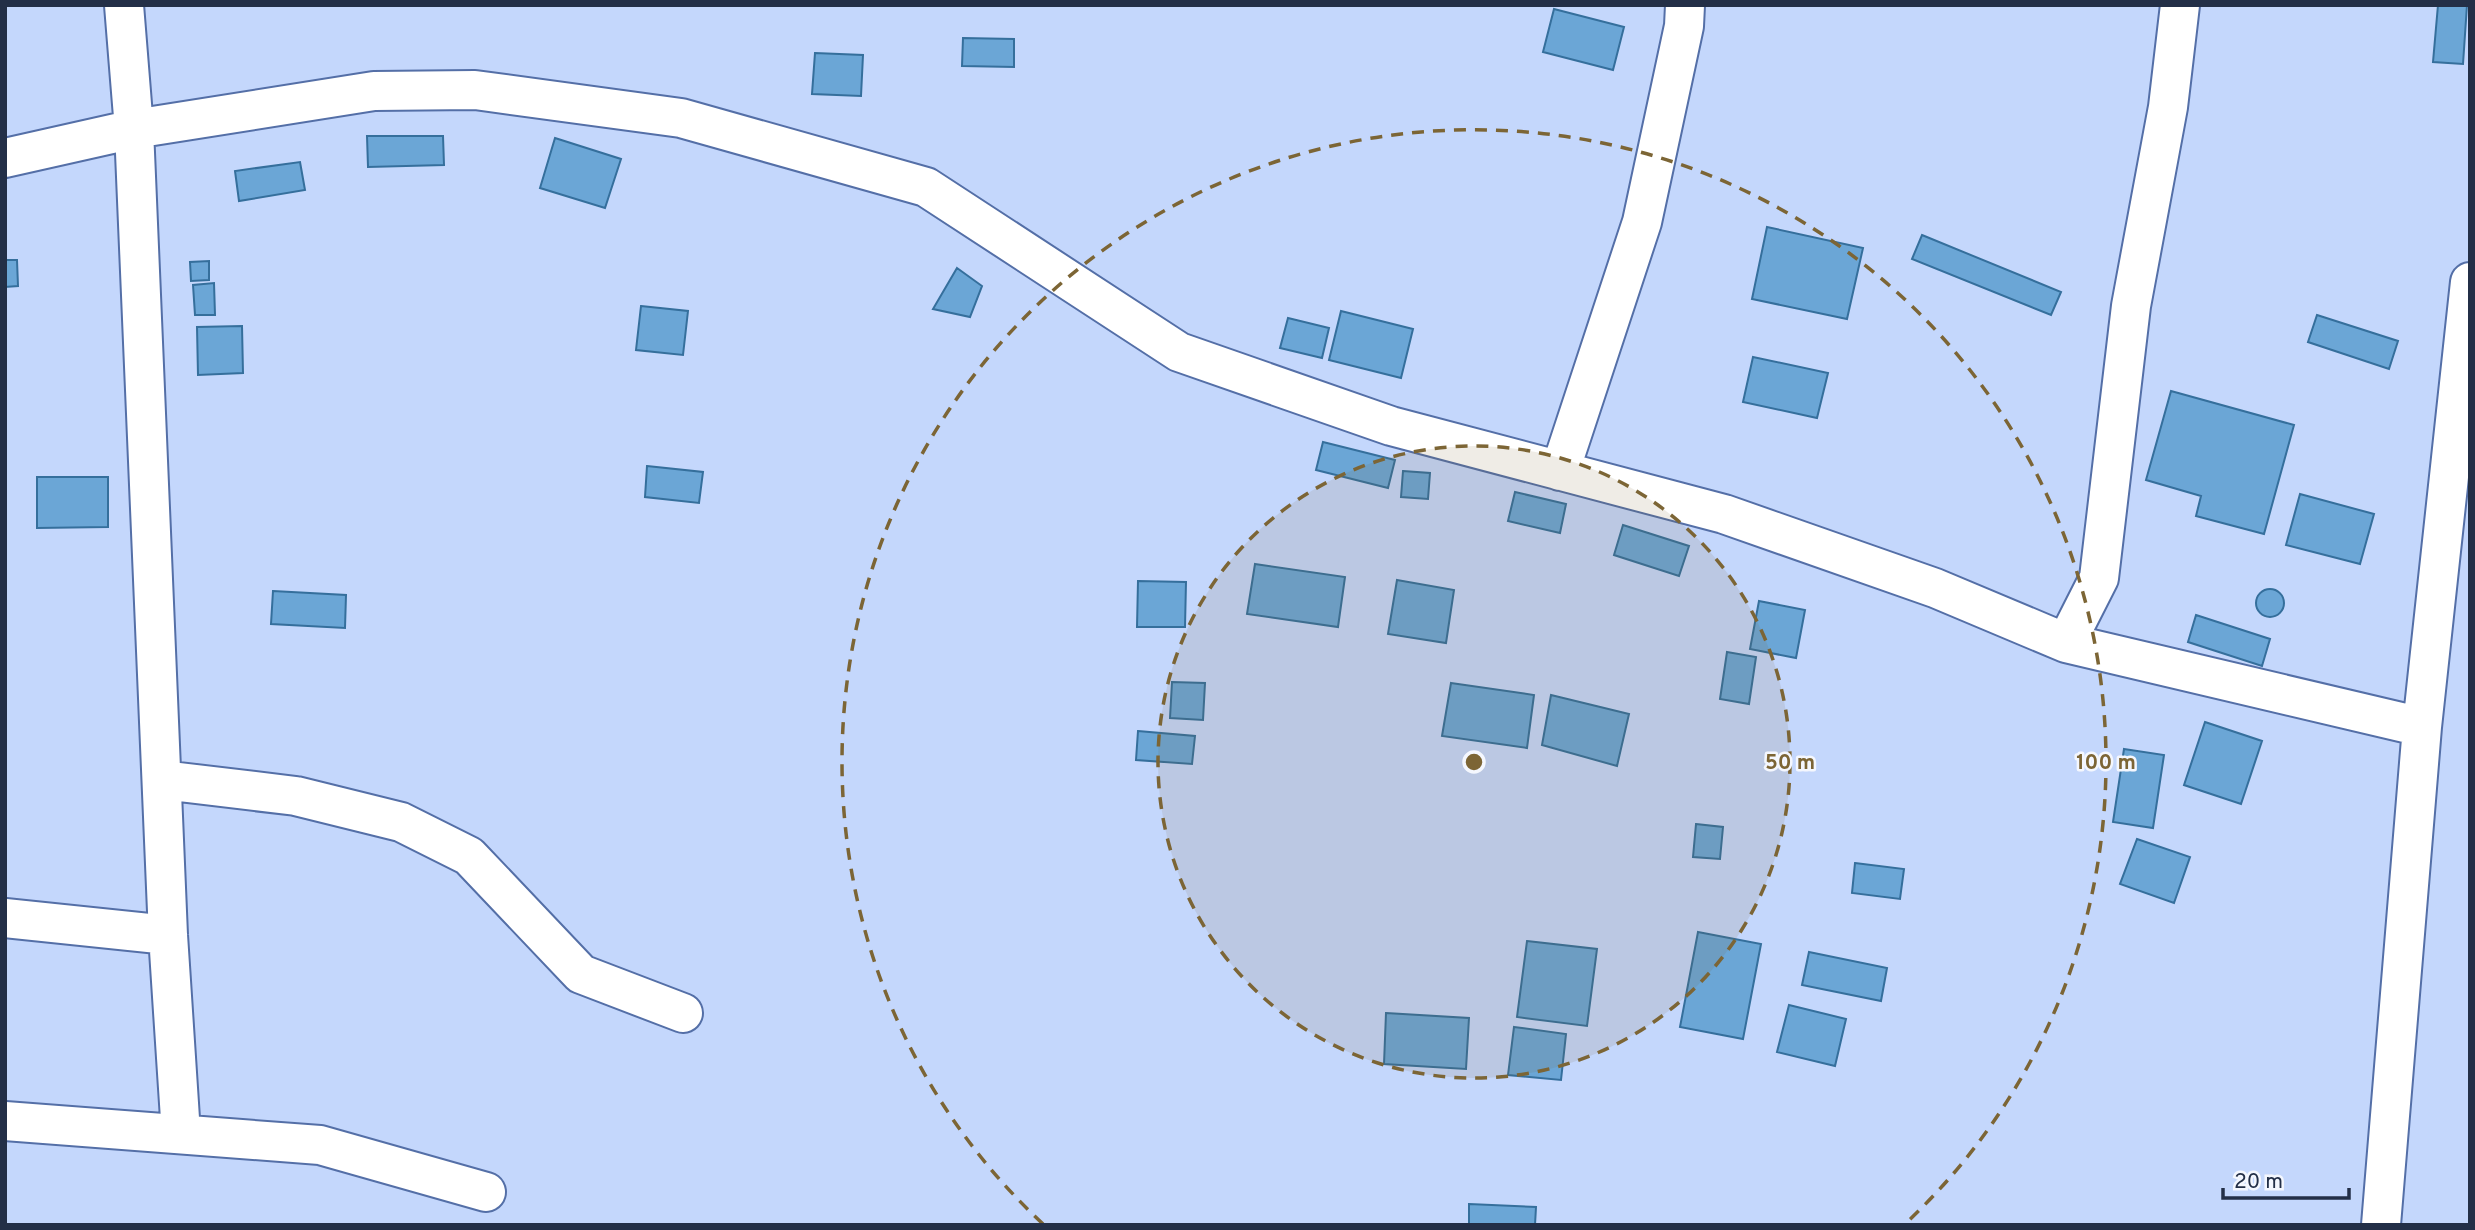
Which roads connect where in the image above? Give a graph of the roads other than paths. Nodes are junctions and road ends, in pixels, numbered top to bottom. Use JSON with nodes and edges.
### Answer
{"nodes":[{"id":1,"x":124,"y":5,"type":"edge"},
{"id":2,"x":1685,"y":5,"type":"edge"},
{"id":3,"x":2180,"y":5,"type":"edge"},
{"id":4,"x":135,"y":130,"type":"junction"},
{"id":5,"x":5,"y":158,"type":"edge"},
{"id":6,"x":2470,"y":282,"type":"edge"},
{"id":7,"x":1560,"y":471,"type":"junction"},
{"id":8,"x":2066,"y":643,"type":"junction"},
{"id":9,"x":2422,"y":727,"type":"junction"},
{"id":10,"x":162,"y":780,"type":"junction"},
{"id":11,"x":5,"y":918,"type":"edge"},
{"id":12,"x":168,"y":935,"type":"junction"},
{"id":13,"x":683,"y":1013,"type":"dead end"},
{"id":14,"x":5,"y":1121,"type":"edge"},
{"id":15,"x":181,"y":1133,"type":"junction"},
{"id":16,"x":486,"y":1192,"type":"dead end"},
{"id":17,"x":2381,"y":1225,"type":"edge"}],
"edges":[{"from":1,"to":4,"type":"street"},
{"from":2,"to":7,"type":"street"},
{"from":3,"to":8,"type":"street"},
{"from":4,"to":5,"type":"street"},
{"from":4,"to":7,"type":"street"},
{"from":4,"to":10,"type":"street"},
{"from":6,"to":9,"type":"street"},
{"from":7,"to":8,"type":"street"},
{"from":8,"to":9,"type":"street"},
{"from":9,"to":17,"type":"street"},
{"from":10,"to":12,"type":"street"},
{"from":10,"to":13,"type":"street"},
{"from":11,"to":12,"type":"street"},
{"from":12,"to":15,"type":"street"},
{"from":14,"to":15,"type":"street"},
{"from":15,"to":16,"type":"street"}]}
